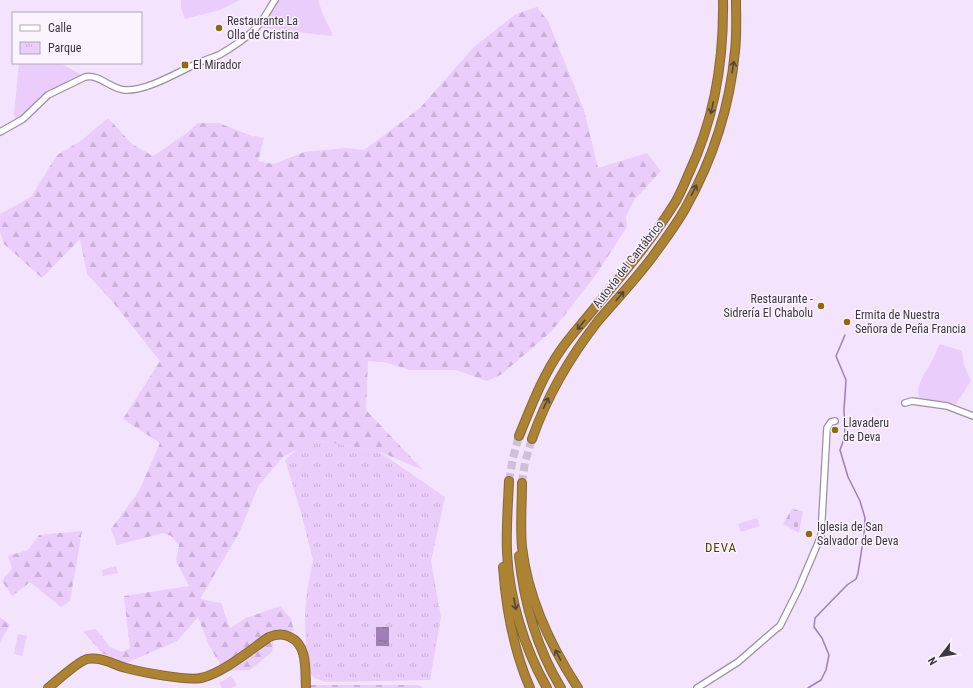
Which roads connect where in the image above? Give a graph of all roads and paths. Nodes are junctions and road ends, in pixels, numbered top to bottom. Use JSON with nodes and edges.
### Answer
{"nodes":[{"id":1,"x":275,"y":0,"type":"edge"},
{"id":2,"x":723,"y":0,"type":"edge"},
{"id":3,"x":736,"y":0,"type":"edge"},
{"id":4,"x":0,"y":132,"type":"edge"},
{"id":5,"x":905,"y":403,"type":"dead end"},
{"id":6,"x":973,"y":416,"type":"edge"},
{"id":7,"x":835,"y":421,"type":"dead end"},
{"id":8,"x":519,"y":436,"type":"tunnel mouth"},
{"id":9,"x":532,"y":439,"type":"tunnel mouth"},
{"id":10,"x":509,"y":481,"type":"tunnel mouth"},
{"id":11,"x":508,"y":491,"type":"junction"},
{"id":12,"x":304,"y":687,"type":"edge"},
{"id":13,"x":48,"y":688,"type":"edge"},
{"id":14,"x":530,"y":688,"type":"edge"},
{"id":15,"x":547,"y":688,"type":"edge"},
{"id":16,"x":560,"y":688,"type":"edge"},
{"id":17,"x":578,"y":688,"type":"edge"},
{"id":18,"x":697,"y":688,"type":"edge"}],
"edges":[{"from":1,"to":4,"type":"street"},
{"from":2,"to":8,"type":"highway","name":"Autovía del Cantábrico","one_way":true},
{"from":9,"to":3,"type":"highway","name":"Autovía del Cantábrico","one_way":true},
{"from":5,"to":6,"type":"street"},
{"from":7,"to":18,"type":"street"},
{"from":10,"to":11,"type":"highway"},
{"from":11,"to":14,"type":"highway"},
{"from":11,"to":15,"type":"highway","one_way":true},
{"from":12,"to":13,"type":"highway"},
{"from":17,"to":16,"type":"highway","one_way":true}]}
